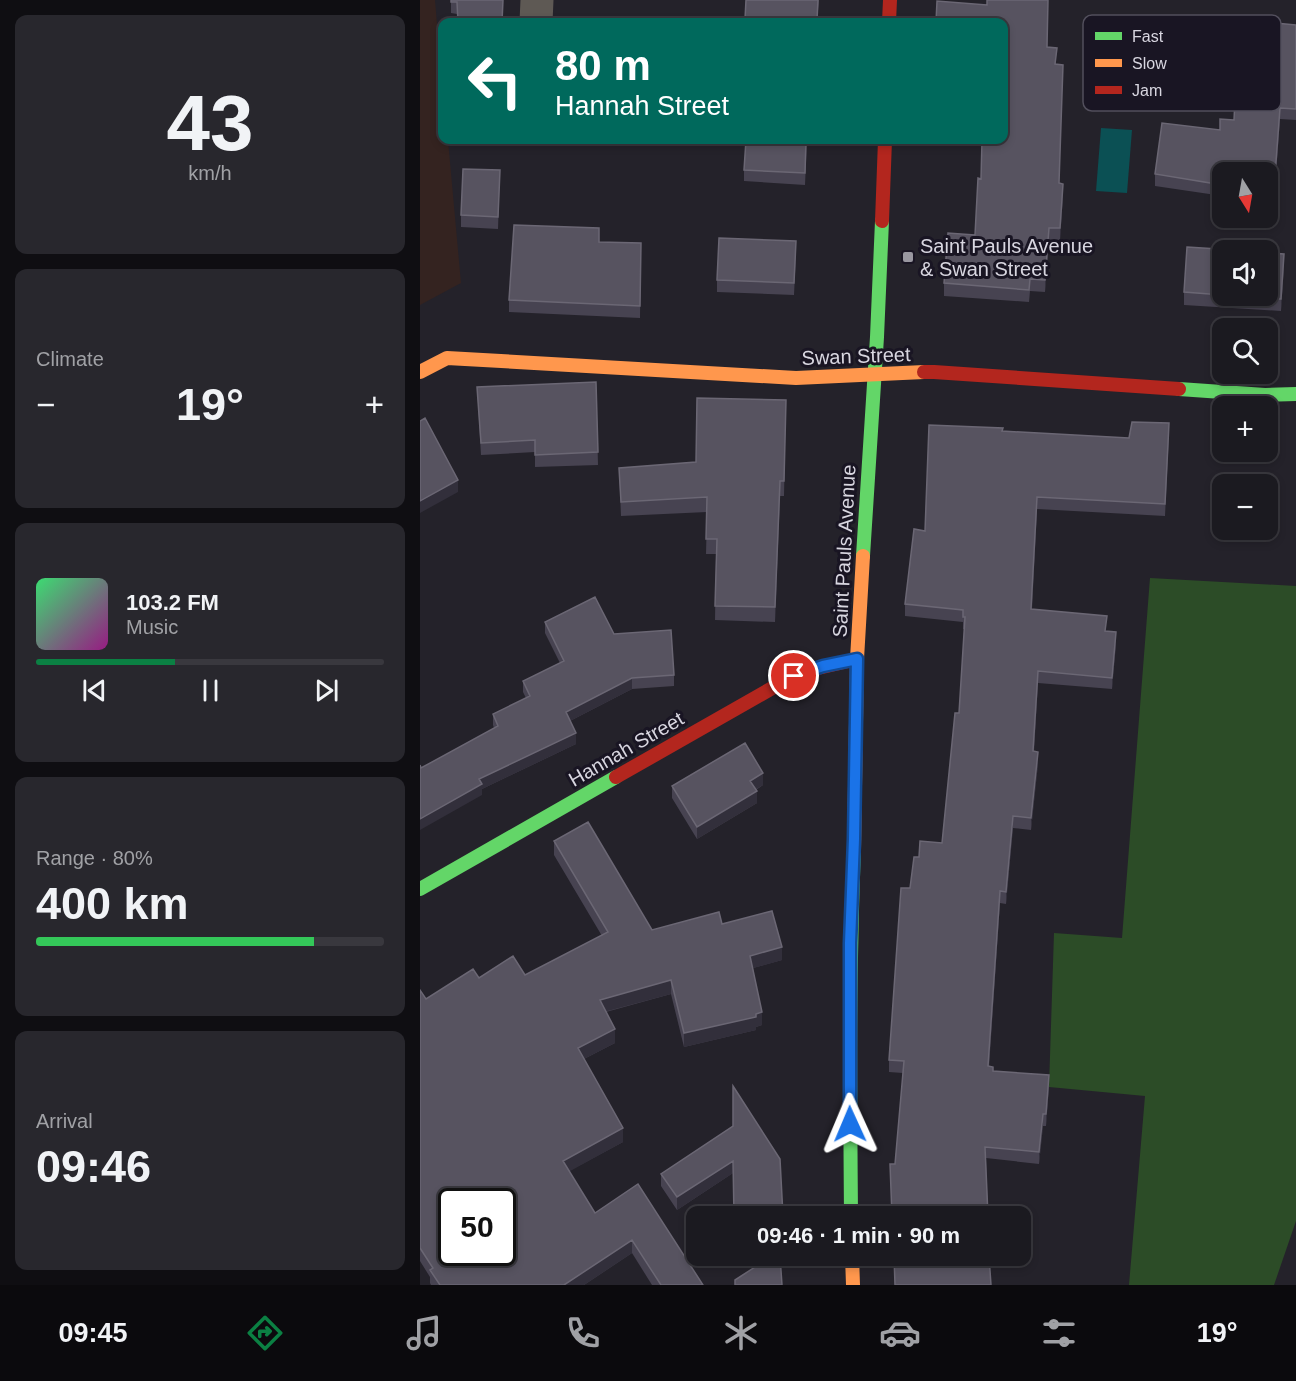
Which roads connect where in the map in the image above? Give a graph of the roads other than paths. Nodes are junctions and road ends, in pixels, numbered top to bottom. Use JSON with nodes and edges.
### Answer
{"nodes":[{"id":1,"x":537,"y":0,"type":"edge"},
{"id":2,"x":890,"y":0,"type":"edge"},
{"id":3,"x":536,"y":18,"type":"edge"},
{"id":4,"x":890,"y":18,"type":"edge"},
{"id":5,"x":885,"y":144,"type":"edge"},
{"id":6,"x":420,"y":372,"type":"edge"},
{"id":7,"x":874,"y":374,"type":"junction"},
{"id":8,"x":1296,"y":394,"type":"edge"},
{"id":9,"x":857,"y":659,"type":"junction"},
{"id":10,"x":420,"y":889,"type":"edge"},
{"id":11,"x":852,"y":1206,"type":"edge"},
{"id":12,"x":852,"y":1266,"type":"edge"},
{"id":13,"x":853,"y":1285,"type":"edge"}],
"edges":[{"from":1,"to":3,"type":"street"},
{"from":2,"to":4,"type":"street"},
{"from":5,"to":7,"type":"street","name":"Saint Pauls Avenue"},
{"from":6,"to":7,"type":"street","name":"Swan Street"},
{"from":7,"to":8,"type":"street","name":"Swan Street"},
{"from":7,"to":9,"type":"street","name":"Saint Pauls Avenue"},
{"from":9,"to":10,"type":"street","name":"Hannah Street"},
{"from":9,"to":11,"type":"street","name":"Saint Pauls Avenue"},
{"from":12,"to":13,"type":"street"}]}
